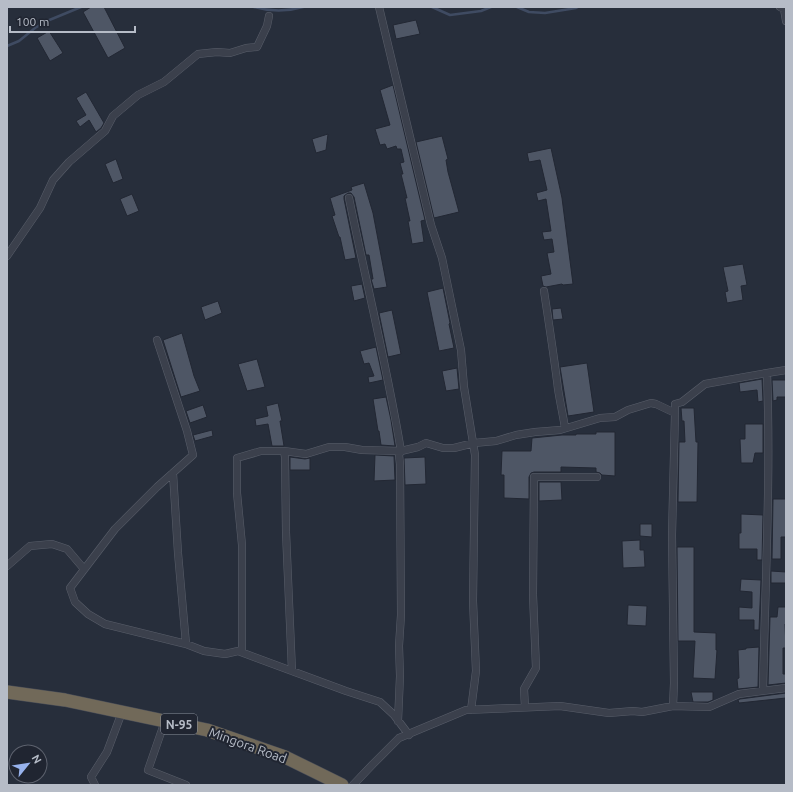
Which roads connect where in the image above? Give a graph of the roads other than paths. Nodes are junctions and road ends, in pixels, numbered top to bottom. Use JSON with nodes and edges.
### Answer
{"nodes":[{"id":1,"x":379,"y":7,"type":"edge"},
{"id":2,"x":783,"y":8,"type":"edge"},
{"id":3,"x":269,"y":16,"type":"dead end"},
{"id":4,"x":786,"y":21,"type":"edge"},
{"id":5,"x":349,"y":198,"type":"dead end"},
{"id":6,"x":7,"y":256,"type":"edge"},
{"id":7,"x":544,"y":291,"type":"dead end"},
{"id":8,"x":157,"y":340,"type":"dead end"},
{"id":9,"x":786,"y":370,"type":"edge"},
{"id":10,"x":767,"y":373,"type":"junction"},
{"id":11,"x":675,"y":413,"type":"junction"},
{"id":12,"x":564,"y":428,"type":"junction"},
{"id":13,"x":474,"y":443,"type":"junction"},
{"id":14,"x":401,"y":450,"type":"junction"},
{"id":15,"x":284,"y":451,"type":"junction"},
{"id":16,"x":173,"y":473,"type":"junction"},
{"id":17,"x":597,"y":478,"type":"dead end"},
{"id":18,"x":7,"y":566,"type":"edge"},
{"id":19,"x":84,"y":569,"type":"junction"},
{"id":20,"x":186,"y":644,"type":"junction"},
{"id":21,"x":242,"y":652,"type":"junction"},
{"id":22,"x":292,"y":670,"type":"junction"},
{"id":23,"x":786,"y":688,"type":"edge"},
{"id":24,"x":763,"y":691,"type":"junction"},
{"id":25,"x":7,"y":692,"type":"edge"},
{"id":26,"x":673,"y":706,"type":"junction"},
{"id":27,"x":525,"y":708,"type":"junction"},
{"id":28,"x":471,"y":710,"type":"junction"},
{"id":29,"x":122,"y":712,"type":"junction"},
{"id":30,"x":164,"y":721,"type":"junction"},
{"id":31,"x":398,"y":721,"type":"junction"},
{"id":32,"x":409,"y":734,"type":"junction"},
{"id":33,"x":96,"y":785,"type":"edge"},
{"id":34,"x":186,"y":785,"type":"edge"},
{"id":35,"x":342,"y":785,"type":"edge"},
{"id":36,"x":353,"y":785,"type":"edge"}],
"edges":[{"from":1,"to":13,"type":"street"},
{"from":2,"to":4,"type":"street"},
{"from":3,"to":6,"type":"street"},
{"from":5,"to":14,"type":"street"},
{"from":7,"to":12,"type":"street"},
{"from":8,"to":16,"type":"street"},
{"from":9,"to":10,"type":"street"},
{"from":10,"to":11,"type":"street"},
{"from":10,"to":24,"type":"street"},
{"from":11,"to":12,"type":"street"},
{"from":11,"to":26,"type":"street"},
{"from":12,"to":13,"type":"street"},
{"from":13,"to":14,"type":"street"},
{"from":13,"to":28,"type":"street"},
{"from":14,"to":15,"type":"street"},
{"from":14,"to":31,"type":"street"},
{"from":15,"to":21,"type":"street"},
{"from":15,"to":22,"type":"street"},
{"from":16,"to":19,"type":"street"},
{"from":16,"to":20,"type":"street"},
{"from":17,"to":27,"type":"street"},
{"from":18,"to":19,"type":"street"},
{"from":19,"to":20,"type":"street"},
{"from":20,"to":21,"type":"street"},
{"from":21,"to":22,"type":"street"},
{"from":22,"to":31,"type":"street"},
{"from":23,"to":24,"type":"street"},
{"from":24,"to":26,"type":"street"},
{"from":25,"to":29,"type":"highway","name":"Mingora Road","number":"N-95"},
{"from":26,"to":27,"type":"street"},
{"from":27,"to":28,"type":"street"},
{"from":28,"to":32,"type":"street"},
{"from":29,"to":30,"type":"highway","name":"Mingora Road","number":"N-95"},
{"from":29,"to":33,"type":"street"},
{"from":30,"to":34,"type":"street"},
{"from":30,"to":35,"type":"highway","name":"Mingora Road","number":"N-95"},
{"from":31,"to":32,"type":"street"},
{"from":32,"to":36,"type":"street"}]}
